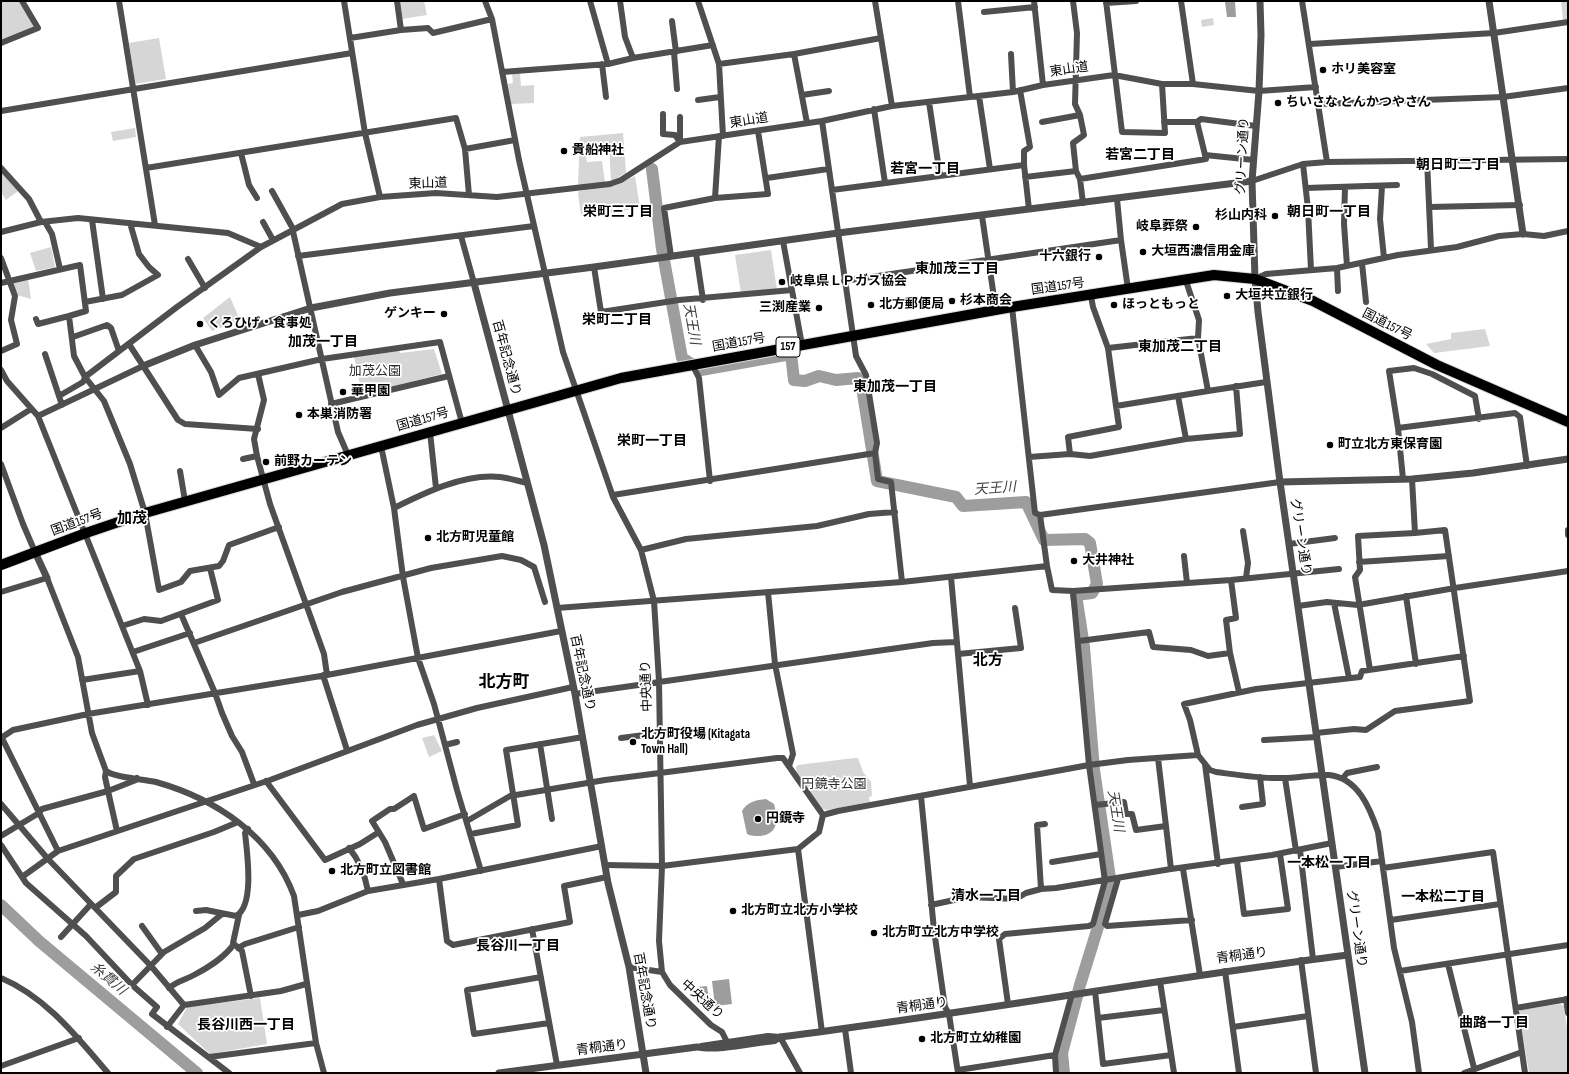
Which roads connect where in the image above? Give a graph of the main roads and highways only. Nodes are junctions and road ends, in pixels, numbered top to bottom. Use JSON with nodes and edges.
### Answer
{"nodes":[{"id":1,"x":1568,"y":422,"type":"edge"},
{"id":2,"x":1,"y":565,"type":"edge"}],
"edges":[{"from":1,"to":2,"type":"highway","name":"国道157号","number":"157"}]}
